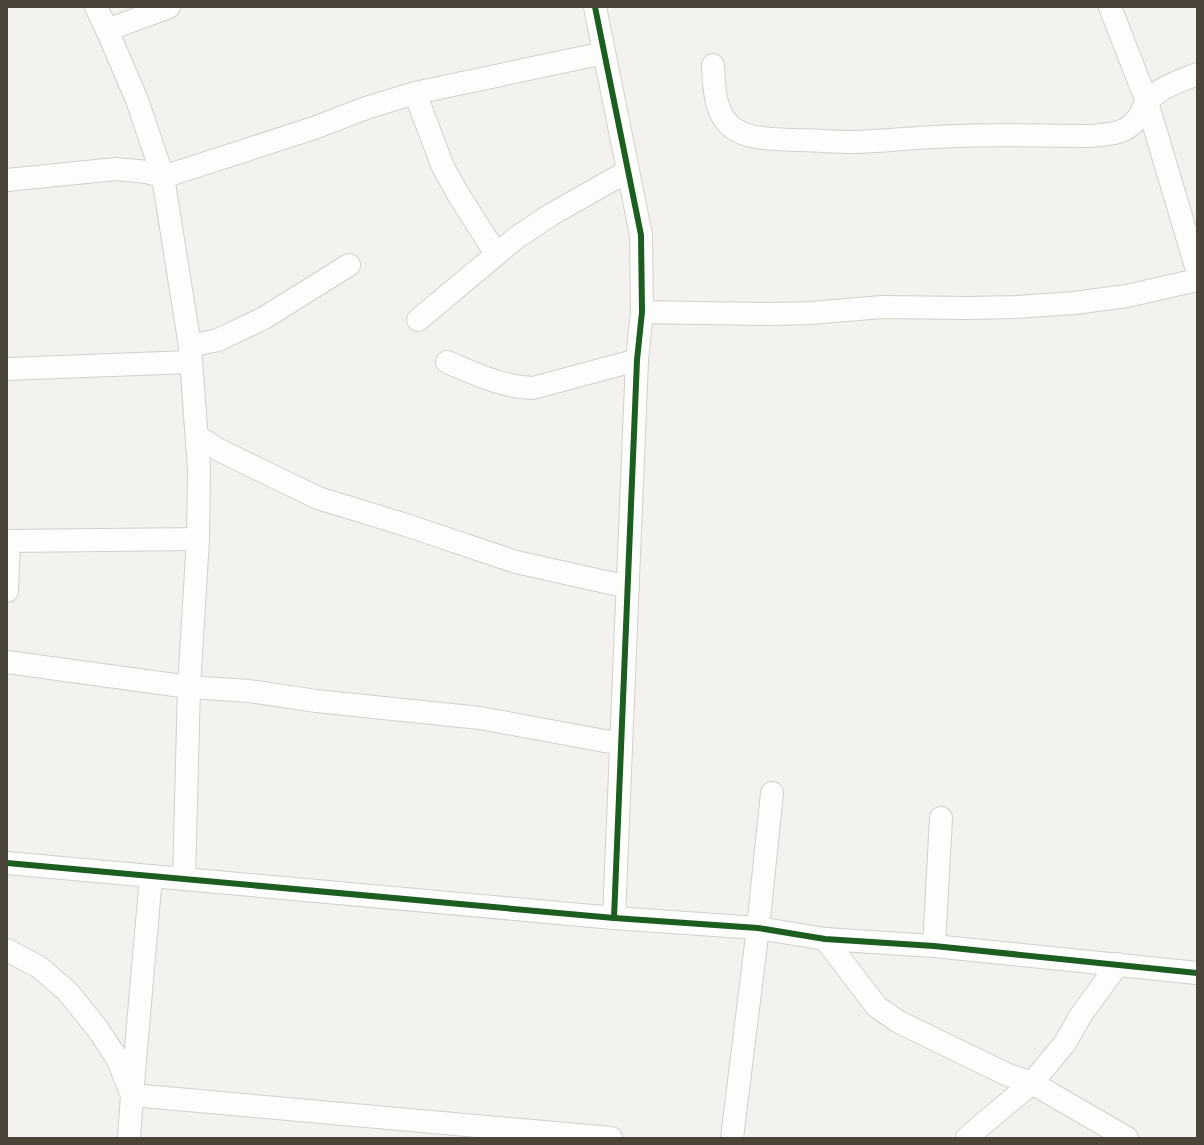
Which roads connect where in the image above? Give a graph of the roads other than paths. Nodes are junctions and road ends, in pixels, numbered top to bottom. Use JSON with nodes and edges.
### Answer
{"nodes":[{"id":1,"x":96,"y":7,"type":"edge"},
{"id":2,"x":169,"y":7,"type":"edge"},
{"id":3,"x":595,"y":7,"type":"edge"},
{"id":4,"x":1110,"y":7,"type":"edge"},
{"id":5,"x":107,"y":30,"type":"junction"},
{"id":6,"x":604,"y":53,"type":"junction"},
{"id":7,"x":713,"y":65,"type":"dead end"},
{"id":8,"x":1197,"y":74,"type":"edge"},
{"id":9,"x":415,"y":93,"type":"junction"},
{"id":10,"x":1147,"y":102,"type":"junction"},
{"id":11,"x":628,"y":171,"type":"junction"},
{"id":12,"x":163,"y":177,"type":"junction"},
{"id":13,"x":7,"y":180,"type":"edge"},
{"id":14,"x":496,"y":254,"type":"junction"},
{"id":15,"x":349,"y":265,"type":"dead end"},
{"id":16,"x":1197,"y":270,"type":"edge"},
{"id":17,"x":1197,"y":280,"type":"edge"},
{"id":18,"x":642,"y":312,"type":"junction"},
{"id":19,"x":418,"y":320,"type":"dead end"},
{"id":20,"x":190,"y":354,"type":"junction"},
{"id":21,"x":637,"y":360,"type":"junction"},
{"id":22,"x":447,"y":362,"type":"dead end"},
{"id":23,"x":7,"y":369,"type":"edge"},
{"id":24,"x":197,"y":436,"type":"junction"},
{"id":25,"x":198,"y":539,"type":"junction"},
{"id":26,"x":8,"y":541,"type":"edge"},
{"id":27,"x":628,"y":587,"type":"junction"},
{"id":28,"x":7,"y":591,"type":"edge"},
{"id":29,"x":7,"y":662,"type":"edge"},
{"id":30,"x":189,"y":687,"type":"junction"},
{"id":31,"x":621,"y":744,"type":"junction"},
{"id":32,"x":772,"y":793,"type":"dead end"},
{"id":33,"x":941,"y":818,"type":"dead end"},
{"id":34,"x":7,"y":863,"type":"edge"},
{"id":35,"x":151,"y":876,"type":"junction"},
{"id":36,"x":184,"y":880,"type":"junction"},
{"id":37,"x":614,"y":918,"type":"junction"},
{"id":38,"x":758,"y":928,"type":"junction"},
{"id":39,"x":824,"y":939,"type":"junction"},
{"id":40,"x":934,"y":946,"type":"junction"},
{"id":41,"x":7,"y":950,"type":"edge"},
{"id":42,"x":1118,"y":964,"type":"junction"},
{"id":43,"x":1197,"y":973,"type":"edge"},
{"id":44,"x":1032,"y":1083,"type":"junction"},
{"id":45,"x":132,"y":1095,"type":"junction"},
{"id":46,"x":129,"y":1138,"type":"edge"},
{"id":47,"x":610,"y":1138,"type":"edge"},
{"id":48,"x":732,"y":1138,"type":"edge"},
{"id":49,"x":967,"y":1138,"type":"edge"},
{"id":50,"x":1127,"y":1138,"type":"edge"}],
"edges":[{"from":1,"to":5,"type":"street"},
{"from":2,"to":5,"type":"street"},
{"from":3,"to":6,"type":"street"},
{"from":4,"to":10,"type":"street"},
{"from":5,"to":12,"type":"street"},
{"from":6,"to":9,"type":"street"},
{"from":6,"to":11,"type":"street"},
{"from":7,"to":10,"type":"street"},
{"from":8,"to":10,"type":"street"},
{"from":9,"to":12,"type":"street"},
{"from":9,"to":14,"type":"street"},
{"from":10,"to":16,"type":"street"},
{"from":11,"to":14,"type":"street"},
{"from":11,"to":18,"type":"street"},
{"from":12,"to":13,"type":"street"},
{"from":12,"to":20,"type":"street"},
{"from":14,"to":19,"type":"street"},
{"from":15,"to":20,"type":"street"},
{"from":17,"to":18,"type":"street"},
{"from":18,"to":21,"type":"street"},
{"from":20,"to":23,"type":"street"},
{"from":20,"to":24,"type":"street"},
{"from":21,"to":22,"type":"street"},
{"from":21,"to":27,"type":"street"},
{"from":24,"to":25,"type":"street"},
{"from":24,"to":27,"type":"street"},
{"from":25,"to":26,"type":"street"},
{"from":25,"to":30,"type":"street"},
{"from":26,"to":28,"type":"street"},
{"from":27,"to":31,"type":"street"},
{"from":29,"to":30,"type":"street"},
{"from":30,"to":31,"type":"street"},
{"from":30,"to":36,"type":"street"},
{"from":31,"to":37,"type":"street"},
{"from":32,"to":38,"type":"street"},
{"from":33,"to":40,"type":"street"},
{"from":34,"to":35,"type":"street"},
{"from":35,"to":36,"type":"street"},
{"from":35,"to":45,"type":"street"},
{"from":36,"to":37,"type":"street"},
{"from":37,"to":38,"type":"street"},
{"from":38,"to":39,"type":"street"},
{"from":38,"to":48,"type":"street"},
{"from":39,"to":40,"type":"street"},
{"from":39,"to":44,"type":"street"},
{"from":40,"to":42,"type":"street"},
{"from":41,"to":45,"type":"street"},
{"from":42,"to":43,"type":"street"},
{"from":42,"to":44,"type":"street"},
{"from":44,"to":49,"type":"street"},
{"from":44,"to":50,"type":"street"},
{"from":45,"to":46,"type":"street"},
{"from":45,"to":47,"type":"street"}]}
